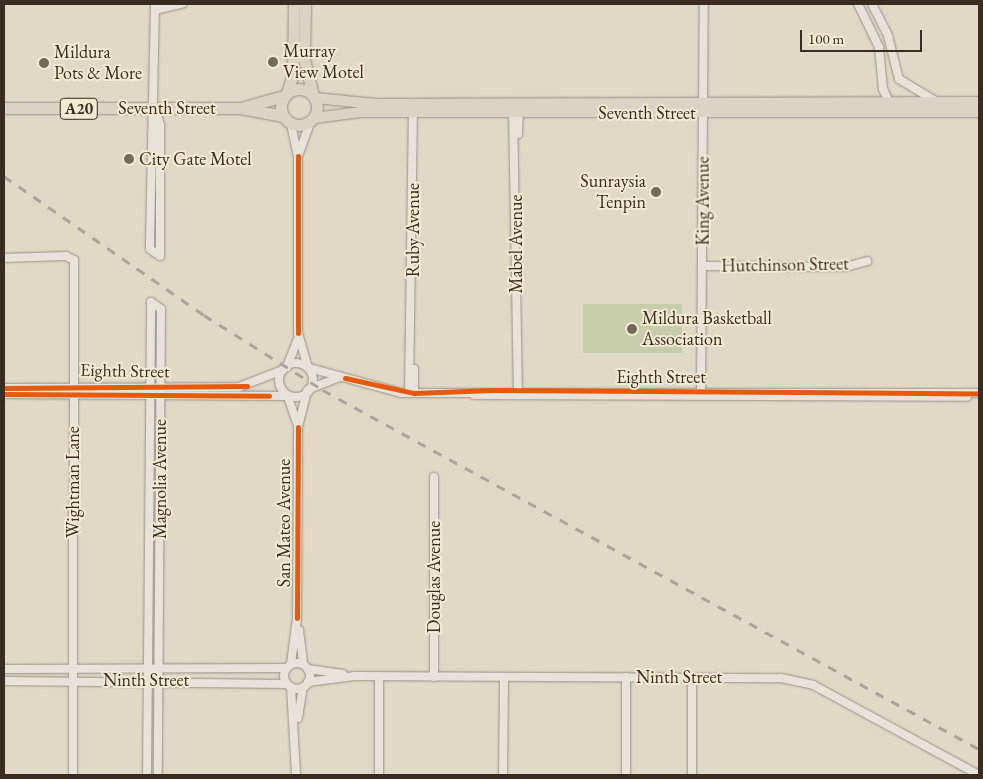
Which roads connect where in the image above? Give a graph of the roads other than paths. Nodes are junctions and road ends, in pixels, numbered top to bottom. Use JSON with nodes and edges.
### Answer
{"nodes":[{"id":1,"x":182,"y":4,"type":"edge"},
{"id":2,"x":294,"y":4,"type":"edge"},
{"id":3,"x":305,"y":4,"type":"edge"},
{"id":4,"x":704,"y":4,"type":"edge"},
{"id":5,"x":858,"y":4,"type":"edge"},
{"id":6,"x":872,"y":4,"type":"edge"},
{"id":7,"x":155,"y":7,"type":"edge"},
{"id":8,"x":286,"y":95,"type":"junction"},
{"id":9,"x":314,"y":96,"type":"junction"},
{"id":10,"x":979,"y":102,"type":"edge"},
{"id":11,"x":945,"y":104,"type":"junction"},
{"id":12,"x":4,"y":108,"type":"edge"},
{"id":13,"x":155,"y":108,"type":"junction"},
{"id":14,"x":240,"y":108,"type":"junction"},
{"id":15,"x":413,"y":108,"type":"junction"},
{"id":16,"x":516,"y":108,"type":"junction"},
{"id":17,"x":703,"y":109,"type":"junction"},
{"id":18,"x":894,"y":109,"type":"junction"},
{"id":19,"x":979,"y":112,"type":"edge"},
{"id":20,"x":287,"y":120,"type":"junction"},
{"id":21,"x":312,"y":120,"type":"junction"},
{"id":22,"x":298,"y":156,"type":"junction"},
{"id":23,"x":150,"y":197,"type":"junction"},
{"id":24,"x":160,"y":197,"type":"junction"},
{"id":25,"x":4,"y":258,"type":"edge"},
{"id":26,"x":866,"y":261,"type":"dead end"},
{"id":27,"x":703,"y":266,"type":"junction"},
{"id":28,"x":160,"y":322,"type":"junction"},
{"id":29,"x":150,"y":323,"type":"junction"},
{"id":30,"x":298,"y":333,"type":"junction"},
{"id":31,"x":150,"y":348,"type":"junction"},
{"id":32,"x":160,"y":348,"type":"junction"},
{"id":33,"x":308,"y":367,"type":"junction"},
{"id":34,"x":285,"y":369,"type":"junction"},
{"id":35,"x":344,"y":378,"type":"junction"},
{"id":36,"x":72,"y":384,"type":"junction"},
{"id":37,"x":150,"y":384,"type":"junction"},
{"id":38,"x":160,"y":385,"type":"junction"},
{"id":39,"x":226,"y":386,"type":"junction"},
{"id":40,"x":4,"y":388,"type":"edge"},
{"id":41,"x":307,"y":391,"type":"junction"},
{"id":42,"x":412,"y":393,"type":"junction"},
{"id":43,"x":515,"y":393,"type":"junction"},
{"id":44,"x":4,"y":394,"type":"edge"},
{"id":45,"x":701,"y":394,"type":"junction"},
{"id":46,"x":979,"y":394,"type":"edge"},
{"id":47,"x":150,"y":396,"type":"junction"},
{"id":48,"x":160,"y":396,"type":"junction"},
{"id":49,"x":287,"y":396,"type":"junction"},
{"id":50,"x":226,"y":397,"type":"junction"},
{"id":51,"x":72,"y":398,"type":"junction"},
{"id":52,"x":298,"y":427,"type":"junction"},
{"id":53,"x":149,"y":434,"type":"junction"},
{"id":54,"x":160,"y":434,"type":"junction"},
{"id":55,"x":149,"y":458,"type":"junction"},
{"id":56,"x":160,"y":458,"type":"junction"},
{"id":57,"x":434,"y":477,"type":"dead end"},
{"id":58,"x":149,"y":484,"type":"junction"},
{"id":59,"x":160,"y":484,"type":"junction"},
{"id":60,"x":149,"y":508,"type":"junction"},
{"id":61,"x":160,"y":508,"type":"junction"},
{"id":62,"x":149,"y":533,"type":"junction"},
{"id":63,"x":159,"y":533,"type":"junction"},
{"id":64,"x":149,"y":558,"type":"junction"},
{"id":65,"x":159,"y":558,"type":"junction"},
{"id":66,"x":149,"y":582,"type":"junction"},
{"id":67,"x":159,"y":582,"type":"junction"},
{"id":68,"x":149,"y":608,"type":"junction"},
{"id":69,"x":159,"y":608,"type":"junction"},
{"id":70,"x":297,"y":618,"type":"junction"},
{"id":71,"x":149,"y":633,"type":"junction"},
{"id":72,"x":159,"y":633,"type":"junction"},
{"id":73,"x":289,"y":666,"type":"junction"},
{"id":74,"x":306,"y":666,"type":"junction"},
{"id":75,"x":4,"y":669,"type":"edge"},
{"id":76,"x":148,"y":669,"type":"junction"},
{"id":77,"x":159,"y":669,"type":"junction"},
{"id":78,"x":73,"y":670,"type":"junction"},
{"id":79,"x":355,"y":676,"type":"junction"},
{"id":80,"x":379,"y":676,"type":"junction"},
{"id":81,"x":434,"y":676,"type":"junction"},
{"id":82,"x":504,"y":677,"type":"junction"},
{"id":83,"x":626,"y":677,"type":"junction"},
{"id":84,"x":692,"y":677,"type":"junction"},
{"id":85,"x":74,"y":680,"type":"junction"},
{"id":86,"x":149,"y":680,"type":"junction"},
{"id":87,"x":159,"y":680,"type":"junction"},
{"id":88,"x":4,"y":681,"type":"edge"},
{"id":89,"x":306,"y":685,"type":"junction"},
{"id":90,"x":289,"y":686,"type":"junction"},
{"id":91,"x":148,"y":717,"type":"junction"},
{"id":92,"x":159,"y":717,"type":"junction"},
{"id":93,"x":296,"y":727,"type":"junction"},
{"id":94,"x":148,"y":742,"type":"junction"},
{"id":95,"x":159,"y":742,"type":"junction"},
{"id":96,"x":147,"y":766,"type":"junction"},
{"id":97,"x":158,"y":766,"type":"junction"},
{"id":98,"x":73,"y":775,"type":"edge"},
{"id":99,"x":147,"y":775,"type":"edge"},
{"id":100,"x":158,"y":775,"type":"edge"},
{"id":101,"x":296,"y":775,"type":"edge"},
{"id":102,"x":379,"y":775,"type":"edge"},
{"id":103,"x":503,"y":775,"type":"edge"},
{"id":104,"x":626,"y":775,"type":"edge"},
{"id":105,"x":692,"y":775,"type":"edge"},
{"id":106,"x":979,"y":775,"type":"edge"}],
"edges":[{"from":1,"to":7,"type":"street"},
{"from":2,"to":8,"type":"highway"},
{"from":3,"to":9,"type":"highway"},
{"from":4,"to":17,"type":"street","name":"King Avenue"},
{"from":5,"to":18,"type":"street"},
{"from":6,"to":11,"type":"street"},
{"from":7,"to":13,"type":"street"},
{"from":8,"to":9,"type":"highway","number":"A20"},
{"from":8,"to":14,"type":"highway","name":"Seventh Street","number":"A20"},
{"from":8,"to":20,"type":"highway"},
{"from":9,"to":15,"type":"main road","name":"Seventh Street"},
{"from":9,"to":21,"type":"highway"},
{"from":10,"to":11,"type":"main road","name":"Seventh Street"},
{"from":11,"to":18,"type":"main road","name":"Seventh Street"},
{"from":12,"to":13,"type":"highway","name":"Seventh Street","number":"A20"},
{"from":13,"to":14,"type":"highway","name":"Seventh Street","number":"A20"},
{"from":13,"to":23,"type":"street"},
{"from":13,"to":24,"type":"street"},
{"from":14,"to":20,"type":"highway","name":"Seventh Street","number":"A20"},
{"from":15,"to":16,"type":"main road","name":"Seventh Street"},
{"from":15,"to":21,"type":"main road","name":"Seventh Street"},
{"from":15,"to":42,"type":"street","name":"Ruby Avenue"},
{"from":16,"to":17,"type":"main road","name":"Seventh Street"},
{"from":16,"to":43,"type":"street","name":"Mabel Avenue"},
{"from":17,"to":18,"type":"main road","name":"Seventh Street"},
{"from":17,"to":27,"type":"street","name":"King Avenue"},
{"from":18,"to":19,"type":"main road","name":"Seventh Street"},
{"from":20,"to":21,"type":"highway","number":"A20"},
{"from":20,"to":22,"type":"street"},
{"from":21,"to":22,"type":"street"},
{"from":22,"to":30,"type":"street"},
{"from":23,"to":24,"type":"street"},
{"from":23,"to":24,"type":"street"},
{"from":25,"to":36,"type":"street","name":"Wightman Lane"},
{"from":26,"to":27,"type":"street","name":"Hutchinson Street"},
{"from":27,"to":45,"type":"street","name":"King Avenue"},
{"from":28,"to":29,"type":"street"},
{"from":28,"to":29,"type":"street","name":"Magnolia Avenue"},
{"from":28,"to":32,"type":"street","name":"Magnolia Avenue"},
{"from":29,"to":31,"type":"street","name":"Magnolia Avenue"},
{"from":30,"to":33,"type":"street"},
{"from":30,"to":34,"type":"street"},
{"from":31,"to":32,"type":"street"},
{"from":31,"to":37,"type":"street","name":"Magnolia Avenue"},
{"from":32,"to":38,"type":"street","name":"Magnolia Avenue"},
{"from":33,"to":34,"type":"street"},
{"from":33,"to":35,"type":"street","name":"Eighth Street"},
{"from":33,"to":41,"type":"street"},
{"from":34,"to":39,"type":"street","name":"Eighth Street"},
{"from":34,"to":49,"type":"street"},
{"from":35,"to":41,"type":"street","name":"Eighth Street"},
{"from":35,"to":42,"type":"street","name":"Eighth Street"},
{"from":36,"to":37,"type":"street","name":"Eighth Street"},
{"from":36,"to":40,"type":"street","name":"Eighth Street"},
{"from":36,"to":51,"type":"street","name":"Wightman Lane"},
{"from":37,"to":38,"type":"street","name":"Eighth Street"},
{"from":37,"to":47,"type":"street","name":"Magnolia Avenue"},
{"from":38,"to":39,"type":"street","name":"Eighth Street"},
{"from":38,"to":48,"type":"street","name":"Magnolia Avenue"},
{"from":39,"to":50,"type":"street"},
{"from":41,"to":49,"type":"street"},
{"from":41,"to":52,"type":"street","name":"San Mateo Avenue"},
{"from":42,"to":43,"type":"street","name":"Eighth Street"},
{"from":43,"to":45,"type":"street","name":"Eighth Street"},
{"from":44,"to":51,"type":"street","name":"Eighth Street"},
{"from":45,"to":46,"type":"street","name":"Eighth Street"},
{"from":47,"to":48,"type":"street","name":"Eighth Street"},
{"from":47,"to":51,"type":"street","name":"Eighth Street"},
{"from":47,"to":53,"type":"street","name":"Magnolia Avenue"},
{"from":48,"to":50,"type":"street","name":"Eighth Street"},
{"from":48,"to":54,"type":"street","name":"Magnolia Avenue"},
{"from":49,"to":50,"type":"street","name":"Eighth Street"},
{"from":49,"to":52,"type":"street","name":"San Mateo Avenue"},
{"from":51,"to":78,"type":"street","name":"Wightman Lane"},
{"from":52,"to":70,"type":"street","name":"San Mateo Avenue"},
{"from":53,"to":54,"type":"street"},
{"from":53,"to":55,"type":"street","name":"Magnolia Avenue"},
{"from":54,"to":56,"type":"street","name":"Magnolia Avenue"},
{"from":55,"to":56,"type":"street"},
{"from":55,"to":58,"type":"street","name":"Magnolia Avenue"},
{"from":56,"to":59,"type":"street","name":"Magnolia Avenue"},
{"from":57,"to":81,"type":"street","name":"Douglas Avenue"},
{"from":58,"to":59,"type":"street"},
{"from":58,"to":60,"type":"street","name":"Magnolia Avenue"},
{"from":59,"to":61,"type":"street","name":"Magnolia Avenue"},
{"from":60,"to":61,"type":"street"},
{"from":60,"to":62,"type":"street","name":"Magnolia Avenue"},
{"from":61,"to":63,"type":"street","name":"Magnolia Avenue"},
{"from":62,"to":63,"type":"street"},
{"from":62,"to":64,"type":"street","name":"Magnolia Avenue"},
{"from":63,"to":65,"type":"street","name":"Magnolia Avenue"},
{"from":64,"to":65,"type":"street"},
{"from":64,"to":66,"type":"street","name":"Magnolia Avenue"},
{"from":65,"to":67,"type":"street","name":"Magnolia Avenue"},
{"from":66,"to":67,"type":"street"},
{"from":66,"to":68,"type":"street","name":"Magnolia Avenue"},
{"from":67,"to":69,"type":"street","name":"Magnolia Avenue"},
{"from":68,"to":69,"type":"street"},
{"from":68,"to":71,"type":"street","name":"Magnolia Avenue"},
{"from":69,"to":72,"type":"street","name":"Magnolia Avenue"},
{"from":70,"to":73,"type":"street","name":"San Mateo Avenue"},
{"from":70,"to":74,"type":"street","name":"San Mateo Avenue"},
{"from":71,"to":72,"type":"street"},
{"from":71,"to":76,"type":"street","name":"Magnolia Avenue"},
{"from":72,"to":77,"type":"street","name":"Magnolia Avenue"},
{"from":73,"to":74,"type":"street","name":"Ninth Street"},
{"from":73,"to":77,"type":"street","name":"Ninth Street"},
{"from":73,"to":90,"type":"street","name":"San Mateo Avenue"},
{"from":74,"to":79,"type":"street","name":"Ninth Street"},
{"from":74,"to":89,"type":"street","name":"San Mateo Avenue"},
{"from":75,"to":78,"type":"street","name":"Ninth Street"},
{"from":76,"to":77,"type":"street","name":"Ninth Street"},
{"from":76,"to":78,"type":"street","name":"Ninth Street"},
{"from":76,"to":86,"type":"street","name":"Magnolia Avenue"},
{"from":77,"to":87,"type":"street","name":"Magnolia Avenue"},
{"from":78,"to":85,"type":"street","name":"Wightman Lane"},
{"from":79,"to":80,"type":"street","name":"Ninth Street"},
{"from":79,"to":89,"type":"street","name":"Ninth Street"},
{"from":80,"to":81,"type":"street","name":"Ninth Street"},
{"from":80,"to":102,"type":"street"},
{"from":81,"to":82,"type":"street","name":"Ninth Street"},
{"from":82,"to":83,"type":"street","name":"Ninth Street"},
{"from":82,"to":103,"type":"street"},
{"from":83,"to":84,"type":"street","name":"Ninth Street"},
{"from":83,"to":104,"type":"street"},
{"from":84,"to":105,"type":"street"},
{"from":84,"to":106,"type":"street","name":"Ninth Street"},
{"from":85,"to":86,"type":"street","name":"Ninth Street"},
{"from":85,"to":88,"type":"street","name":"Ninth Street"},
{"from":85,"to":98,"type":"street","name":"Wightman Lane"},
{"from":86,"to":87,"type":"street","name":"Ninth Street"},
{"from":86,"to":91,"type":"street","name":"Magnolia Avenue"},
{"from":87,"to":90,"type":"street","name":"Ninth Street"},
{"from":87,"to":92,"type":"street","name":"Magnolia Avenue"},
{"from":89,"to":90,"type":"street","name":"Ninth Street"},
{"from":89,"to":93,"type":"street"},
{"from":90,"to":93,"type":"street"},
{"from":91,"to":92,"type":"street"},
{"from":91,"to":94,"type":"street","name":"Magnolia Avenue"},
{"from":92,"to":95,"type":"street","name":"Magnolia Avenue"},
{"from":93,"to":101,"type":"street"},
{"from":94,"to":95,"type":"street"},
{"from":94,"to":96,"type":"street","name":"Magnolia Avenue"},
{"from":95,"to":97,"type":"street","name":"Magnolia Avenue"},
{"from":96,"to":97,"type":"street"},
{"from":96,"to":99,"type":"street","name":"Magnolia Avenue"},
{"from":97,"to":100,"type":"street","name":"Magnolia Avenue"}]}
